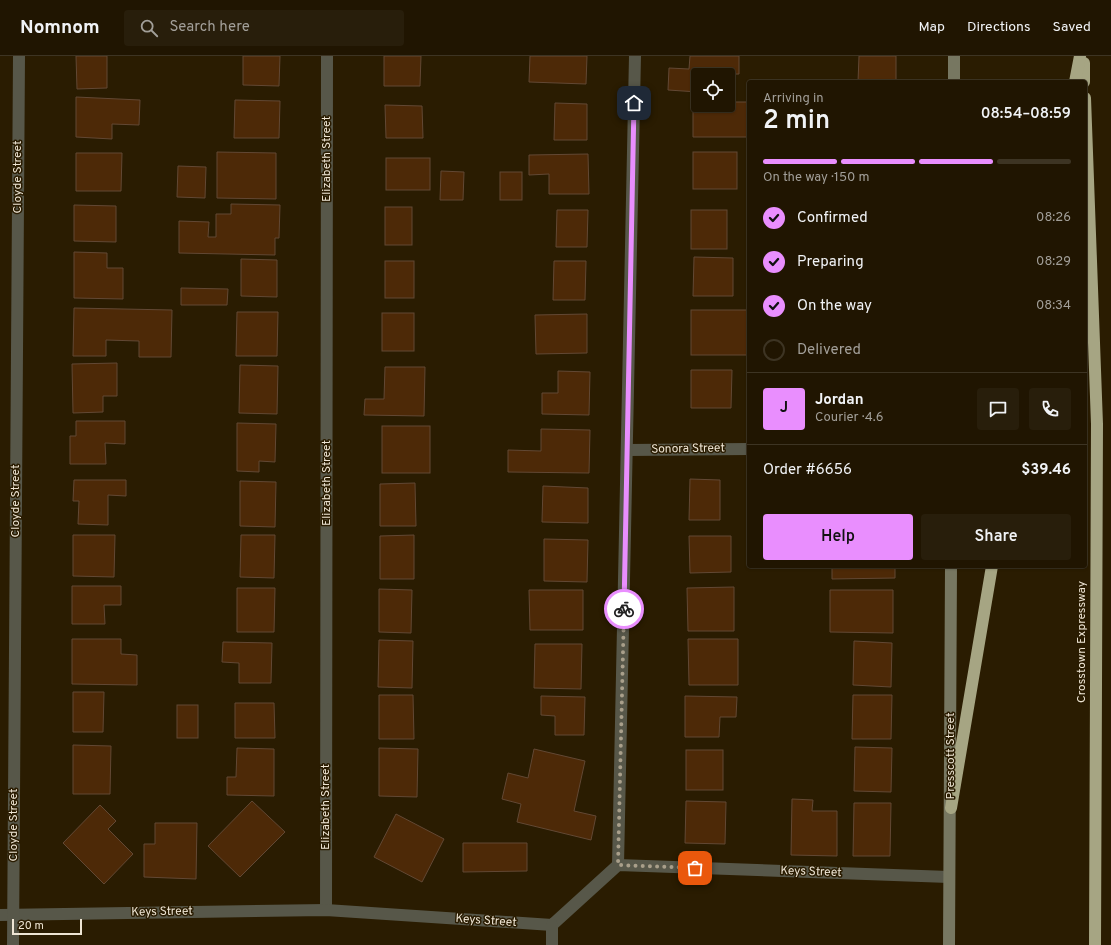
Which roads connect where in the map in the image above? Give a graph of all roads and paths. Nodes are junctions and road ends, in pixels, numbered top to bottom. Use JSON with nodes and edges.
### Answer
{"nodes":[{"id":1,"x":19,"y":56,"type":"edge"},
{"id":2,"x":327,"y":56,"type":"edge"},
{"id":3,"x":635,"y":56,"type":"edge"},
{"id":4,"x":954,"y":56,"type":"edge"},
{"id":5,"x":1080,"y":56,"type":"edge"},
{"id":6,"x":1083,"y":56,"type":"edge"},
{"id":7,"x":954,"y":80,"type":"edge"},
{"id":8,"x":1075,"y":80,"type":"edge"},
{"id":9,"x":1084,"y":80,"type":"edge"},
{"id":10,"x":1087,"y":152,"type":"edge"},
{"id":11,"x":747,"y":449,"type":"edge"},
{"id":12,"x":628,"y":450,"type":"junction"},
{"id":13,"x":951,"y":568,"type":"edge"},
{"id":14,"x":992,"y":568,"type":"edge"},
{"id":15,"x":951,"y":808,"type":"junction"},
{"id":16,"x":618,"y":865,"type":"junction"},
{"id":17,"x":949,"y":877,"type":"junction"},
{"id":18,"x":326,"y":910,"type":"junction"},
{"id":19,"x":14,"y":914,"type":"junction"},
{"id":20,"x":0,"y":915,"type":"edge"},
{"id":21,"x":552,"y":925,"type":"junction"},
{"id":22,"x":12,"y":945,"type":"edge"},
{"id":23,"x":552,"y":945,"type":"edge"},
{"id":24,"x":949,"y":945,"type":"edge"},
{"id":25,"x":1095,"y":945,"type":"edge"}],
"edges":[{"from":1,"to":19,"type":"street","name":"Cloyde Street"},
{"from":2,"to":18,"type":"street","name":"Elizabeth Street"},
{"from":3,"to":12,"type":"street"},
{"from":4,"to":7,"type":"main road"},
{"from":5,"to":8,"type":"highway"},
{"from":6,"to":9,"type":"highway"},
{"from":10,"to":25,"type":"highway","name":"Crosstown Expressway"},
{"from":11,"to":12,"type":"street","name":"Sonora Street"},
{"from":12,"to":16,"type":"street"},
{"from":13,"to":15,"type":"main road","name":"Presscott Street"},
{"from":14,"to":15,"type":"highway"},
{"from":15,"to":17,"type":"main road","name":"Presscott Street"},
{"from":16,"to":17,"type":"street","name":"Keys Street"},
{"from":16,"to":21,"type":"street"},
{"from":17,"to":24,"type":"main road","name":"Presscott Street"},
{"from":18,"to":19,"type":"street","name":"Keys Street"},
{"from":18,"to":21,"type":"street","name":"Keys Street"},
{"from":19,"to":20,"type":"street","name":"Keys Street"},
{"from":19,"to":22,"type":"street","name":"Cloyde Street"},
{"from":21,"to":23,"type":"street"}]}
